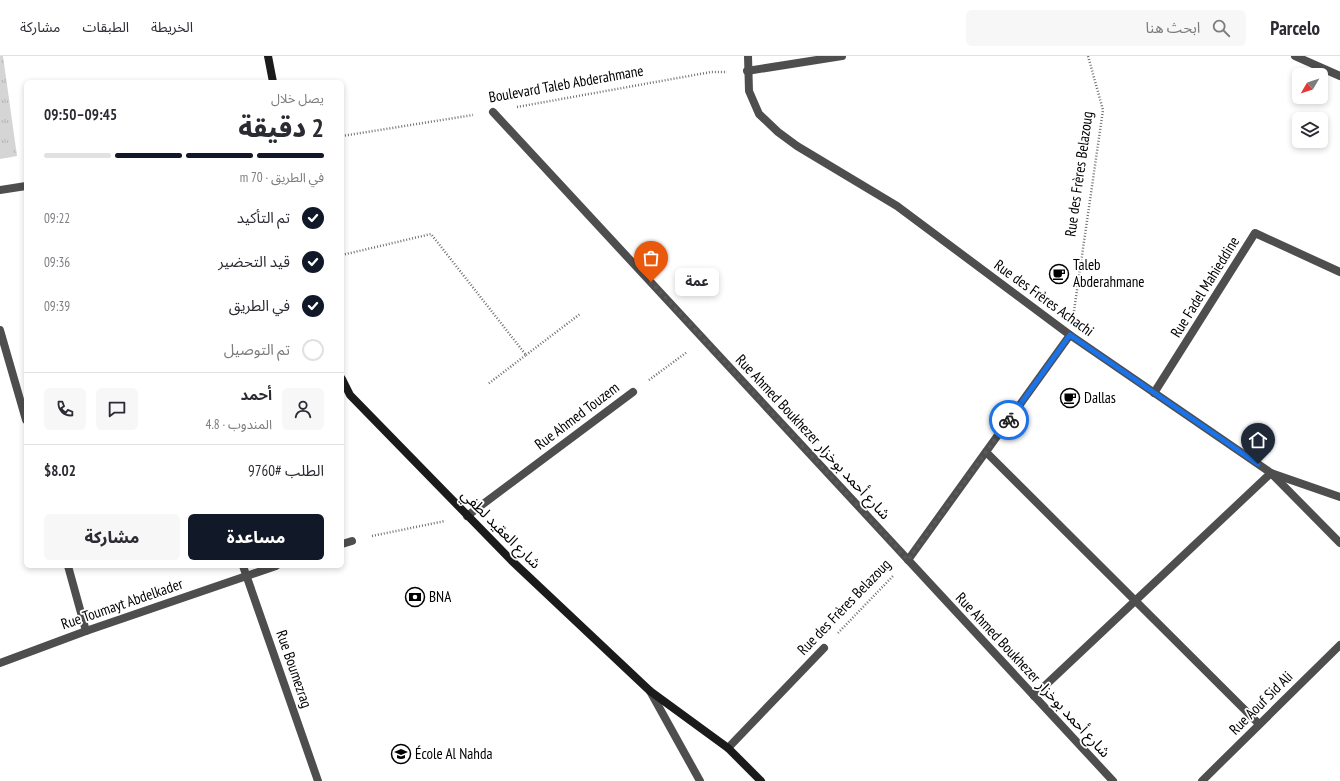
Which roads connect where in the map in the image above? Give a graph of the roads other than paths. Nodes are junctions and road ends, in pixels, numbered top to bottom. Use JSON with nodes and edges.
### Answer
{"nodes":[{"id":1,"x":268,"y":56,"type":"edge"},
{"id":2,"x":748,"y":56,"type":"edge"},
{"id":3,"x":842,"y":56,"type":"edge"},
{"id":4,"x":1295,"y":56,"type":"edge"},
{"id":5,"x":747,"y":71,"type":"junction"},
{"id":6,"x":1340,"y":76,"type":"edge"},
{"id":7,"x":273,"y":80,"type":"edge"},
{"id":8,"x":493,"y":112,"type":"road end"},
{"id":9,"x":24,"y":186,"type":"edge"},
{"id":10,"x":0,"y":190,"type":"edge"},
{"id":11,"x":1340,"y":272,"type":"edge"},
{"id":12,"x":0,"y":330,"type":"edge"},
{"id":13,"x":1070,"y":335,"type":"junction"},
{"id":14,"x":344,"y":383,"type":"edge"},
{"id":15,"x":633,"y":392,"type":"road end"},
{"id":16,"x":1154,"y":393,"type":"junction"},
{"id":17,"x":24,"y":413,"type":"edge"},
{"id":18,"x":986,"y":452,"type":"junction"},
{"id":19,"x":1271,"y":473,"type":"junction"},
{"id":20,"x":1340,"y":496,"type":"edge"},
{"id":21,"x":467,"y":516,"type":"junction"},
{"id":22,"x":352,"y":541,"type":"road end"},
{"id":23,"x":344,"y":543,"type":"edge"},
{"id":24,"x":1340,"y":543,"type":"edge"},
{"id":25,"x":908,"y":560,"type":"junction"},
{"id":26,"x":69,"y":568,"type":"edge"},
{"id":27,"x":244,"y":568,"type":"edge"},
{"id":28,"x":270,"y":568,"type":"edge"},
{"id":29,"x":247,"y":576,"type":"junction"},
{"id":30,"x":1136,"y":600,"type":"junction"},
{"id":31,"x":86,"y":631,"type":"junction"},
{"id":32,"x":1340,"y":645,"type":"edge"},
{"id":33,"x":824,"y":648,"type":"road end"},
{"id":34,"x":0,"y":663,"type":"edge"},
{"id":35,"x":650,"y":691,"type":"junction"},
{"id":36,"x":1034,"y":696,"type":"junction"},
{"id":37,"x":1259,"y":724,"type":"junction"},
{"id":38,"x":728,"y":748,"type":"junction"},
{"id":39,"x":318,"y":781,"type":"edge"},
{"id":40,"x":700,"y":781,"type":"edge"},
{"id":41,"x":761,"y":781,"type":"edge"},
{"id":42,"x":1112,"y":781,"type":"edge"},
{"id":43,"x":1202,"y":781,"type":"edge"}],
"edges":[{"from":1,"to":7,"type":"main road"},
{"from":2,"to":5,"type":"street","name":"Rue des Frères Achachi"},
{"from":3,"to":5,"type":"street"},
{"from":4,"to":6,"type":"street"},
{"from":5,"to":13,"type":"street","name":"Rue des Frères Achachi"},
{"from":8,"to":25,"type":"street","name":"Rue Ahmed Boukhezer شارع أحمد بوخزار"},
{"from":9,"to":10,"type":"street"},
{"from":11,"to":16,"type":"street","name":"Rue Fadel Mahieddine"},
{"from":12,"to":17,"type":"street"},
{"from":13,"to":16,"type":"street","name":"Rue des Frères Achachi"},
{"from":13,"to":18,"type":"street","name":"Rue des Frères Belazoug"},
{"from":14,"to":21,"type":"main road","name":"شارع العقيد لطفي"},
{"from":15,"to":21,"type":"street","name":"Rue Ahmed Touzem"},
{"from":16,"to":19,"type":"street","name":"Rue des Frères Achachi"},
{"from":18,"to":25,"type":"street","name":"Rue des Frères Belazoug"},
{"from":18,"to":30,"type":"street"},
{"from":19,"to":20,"type":"street"},
{"from":19,"to":24,"type":"street","name":"Rue des Frères Achachi"},
{"from":19,"to":30,"type":"street"},
{"from":21,"to":35,"type":"main road","name":"شارع العقيد لطفي"},
{"from":22,"to":23,"type":"street"},
{"from":25,"to":36,"type":"street","name":"Rue Ahmed Boukhezer شارع أحمد بوخزار"},
{"from":26,"to":31,"type":"street"},
{"from":27,"to":29,"type":"street","name":"Rue Boumezrag"},
{"from":28,"to":29,"type":"street","name":"Rue Toumayt Abdelkader"},
{"from":29,"to":31,"type":"street","name":"Rue Toumayt Abdelkader"},
{"from":29,"to":39,"type":"street","name":"Rue Boumezrag"},
{"from":30,"to":36,"type":"street"},
{"from":30,"to":37,"type":"street"},
{"from":31,"to":34,"type":"street","name":"Rue Toumayt Abdelkader"},
{"from":32,"to":37,"type":"street","name":"Rue Aouf Sid Ali"},
{"from":33,"to":38,"type":"street","name":"Rue des Frères Belazoug"},
{"from":35,"to":38,"type":"main road","name":"شارع العقيد لطفي"},
{"from":35,"to":40,"type":"street"},
{"from":36,"to":42,"type":"street","name":"Rue Ahmed Boukhezer شارع أحمد بوخزار"},
{"from":37,"to":43,"type":"street","name":"Rue Aouf Sid Ali"},
{"from":38,"to":41,"type":"main road"}]}
